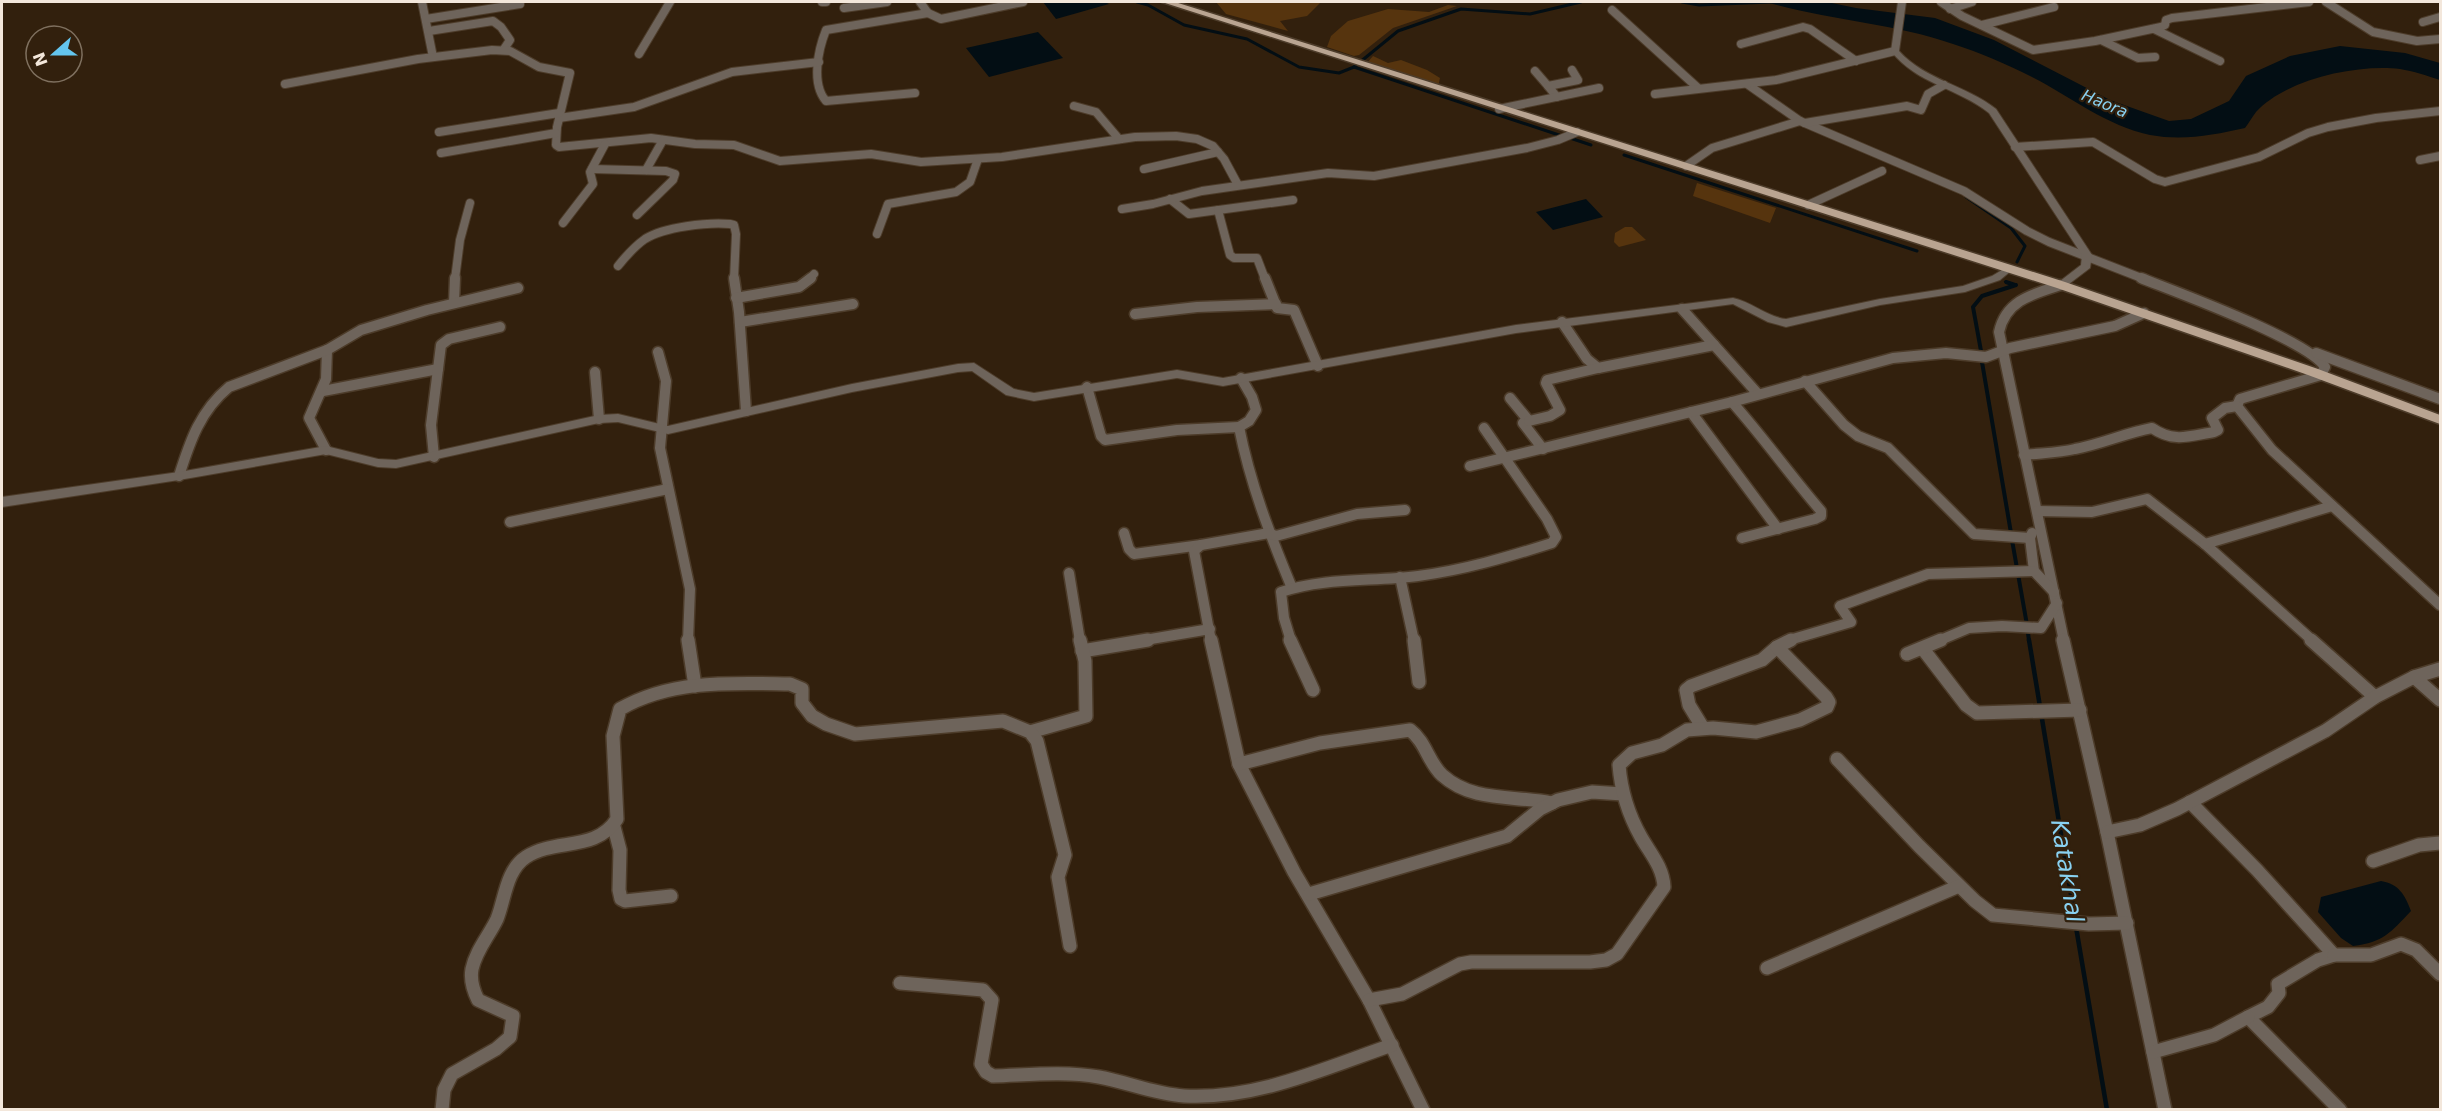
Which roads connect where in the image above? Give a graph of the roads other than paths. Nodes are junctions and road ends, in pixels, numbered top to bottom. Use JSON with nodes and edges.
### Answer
{"nodes":[{"id":1,"x":422,"y":2,"type":"edge"},
{"id":2,"x":670,"y":2,"type":"edge"},
{"id":3,"x":887,"y":2,"type":"edge"},
{"id":4,"x":920,"y":2,"type":"edge"},
{"id":5,"x":1023,"y":2,"type":"edge"},
{"id":6,"x":1167,"y":2,"type":"edge"},
{"id":7,"x":1902,"y":2,"type":"edge"},
{"id":8,"x":1941,"y":2,"type":"edge"},
{"id":9,"x":1972,"y":2,"type":"edge"},
{"id":10,"x":2309,"y":2,"type":"edge"},
{"id":11,"x":2326,"y":2,"type":"edge"},
{"id":12,"x":520,"y":4,"type":"dead end"},
{"id":13,"x":2054,"y":7,"type":"dead end"},
{"id":14,"x":844,"y":8,"type":"dead end"},
{"id":15,"x":1950,"y":9,"type":"junction"},
{"id":16,"x":1612,"y":10,"type":"dead end"},
{"id":17,"x":928,"y":14,"type":"junction"},
{"id":18,"x":2440,"y":17,"type":"edge"},
{"id":19,"x":426,"y":20,"type":"junction"},
{"id":20,"x":2423,"y":22,"type":"dead end"},
{"id":21,"x":1982,"y":25,"type":"junction"},
{"id":22,"x":2154,"y":29,"type":"junction"},
{"id":23,"x":429,"y":31,"type":"junction"},
{"id":24,"x":2440,"y":39,"type":"edge"},
{"id":25,"x":2101,"y":40,"type":"junction"},
{"id":26,"x":1741,"y":44,"type":"dead end"},
{"id":27,"x":504,"y":49,"type":"junction"},
{"id":28,"x":1895,"y":51,"type":"junction"},
{"id":29,"x":639,"y":54,"type":"dead end"},
{"id":30,"x":433,"y":57,"type":"junction"},
{"id":31,"x":2155,"y":57,"type":"dead end"},
{"id":32,"x":1856,"y":61,"type":"junction"},
{"id":33,"x":2220,"y":61,"type":"dead end"},
{"id":34,"x":819,"y":62,"type":"junction"},
{"id":35,"x":1572,"y":70,"type":"dead end"},
{"id":36,"x":1535,"y":71,"type":"dead end"},
{"id":37,"x":285,"y":84,"type":"dead end"},
{"id":38,"x":1747,"y":84,"type":"junction"},
{"id":39,"x":1944,"y":85,"type":"junction"},
{"id":40,"x":1548,"y":86,"type":"junction"},
{"id":41,"x":1599,"y":88,"type":"dead end"},
{"id":42,"x":1698,"y":88,"type":"junction"},
{"id":43,"x":915,"y":93,"type":"dead end"},
{"id":44,"x":1655,"y":94,"type":"dead end"},
{"id":45,"x":1557,"y":97,"type":"junction"},
{"id":46,"x":1074,"y":106,"type":"dead end"},
{"id":47,"x":1499,"y":109,"type":"junction"},
{"id":48,"x":2440,"y":111,"type":"edge"},
{"id":49,"x":559,"y":116,"type":"junction"},
{"id":50,"x":1802,"y":122,"type":"junction"},
{"id":51,"x":439,"y":132,"type":"dead end"},
{"id":52,"x":1577,"y":132,"type":"junction"},
{"id":53,"x":556,"y":133,"type":"junction"},
{"id":54,"x":663,"y":140,"type":"junction"},
{"id":55,"x":1119,"y":140,"type":"junction"},
{"id":56,"x":605,"y":144,"type":"junction"},
{"id":57,"x":2015,"y":147,"type":"junction"},
{"id":58,"x":1218,"y":152,"type":"junction"},
{"id":59,"x":441,"y":153,"type":"dead end"},
{"id":60,"x":2440,"y":156,"type":"edge"},
{"id":61,"x":978,"y":159,"type":"junction"},
{"id":62,"x":2420,"y":160,"type":"dead end"},
{"id":63,"x":1686,"y":166,"type":"junction"},
{"id":64,"x":592,"y":169,"type":"junction"},
{"id":65,"x":1144,"y":169,"type":"dead end"},
{"id":66,"x":646,"y":170,"type":"junction"},
{"id":67,"x":1882,"y":171,"type":"dead end"},
{"id":68,"x":1238,"y":185,"type":"junction"},
{"id":69,"x":1170,"y":199,"type":"junction"},
{"id":70,"x":1293,"y":200,"type":"dead end"},
{"id":71,"x":470,"y":204,"type":"dead end"},
{"id":72,"x":1808,"y":205,"type":"junction"},
{"id":73,"x":1122,"y":209,"type":"dead end"},
{"id":74,"x":1218,"y":210,"type":"junction"},
{"id":75,"x":637,"y":215,"type":"dead end"},
{"id":76,"x":562,"y":223,"type":"dead end"},
{"id":77,"x":877,"y":234,"type":"dead end"},
{"id":78,"x":2087,"y":255,"type":"junction"},
{"id":79,"x":618,"y":266,"type":"dead end"},
{"id":80,"x":2007,"y":270,"type":"junction"},
{"id":81,"x":814,"y":274,"type":"dead end"},
{"id":82,"x":2061,"y":285,"type":"junction"},
{"id":83,"x":518,"y":288,"type":"dead end"},
{"id":84,"x":736,"y":298,"type":"junction"},
{"id":85,"x":454,"y":303,"type":"junction"},
{"id":86,"x":854,"y":304,"type":"dead end"},
{"id":87,"x":1276,"y":304,"type":"junction"},
{"id":88,"x":1682,"y":309,"type":"junction"},
{"id":89,"x":2144,"y":313,"type":"junction"},
{"id":90,"x":1135,"y":314,"type":"dead end"},
{"id":91,"x":740,"y":322,"type":"junction"},
{"id":92,"x":1562,"y":322,"type":"junction"},
{"id":93,"x":500,"y":327,"type":"dead end"},
{"id":94,"x":1714,"y":345,"type":"junction"},
{"id":95,"x":2304,"y":348,"type":"junction"},
{"id":96,"x":327,"y":350,"type":"junction"},
{"id":97,"x":2002,"y":350,"type":"junction"},
{"id":98,"x":658,"y":352,"type":"dead end"},
{"id":99,"x":1318,"y":366,"type":"junction"},
{"id":100,"x":1598,"y":368,"type":"junction"},
{"id":101,"x":438,"y":369,"type":"junction"},
{"id":102,"x":595,"y":372,"type":"dead end"},
{"id":103,"x":2321,"y":375,"type":"junction"},
{"id":104,"x":1241,"y":378,"type":"junction"},
{"id":105,"x":1805,"y":381,"type":"junction"},
{"id":106,"x":1087,"y":387,"type":"junction"},
{"id":107,"x":323,"y":391,"type":"junction"},
{"id":108,"x":1758,"y":394,"type":"junction"},
{"id":109,"x":1510,"y":398,"type":"dead end"},
{"id":110,"x":2440,"y":399,"type":"edge"},
{"id":111,"x":1732,"y":402,"type":"junction"},
{"id":112,"x":2237,"y":406,"type":"junction"},
{"id":113,"x":746,"y":411,"type":"junction"},
{"id":114,"x":1691,"y":412,"type":"junction"},
{"id":115,"x":599,"y":419,"type":"junction"},
{"id":116,"x":2440,"y":420,"type":"edge"},
{"id":117,"x":1529,"y":422,"type":"junction"},
{"id":118,"x":1239,"y":427,"type":"junction"},
{"id":119,"x":1484,"y":428,"type":"dead end"},
{"id":120,"x":662,"y":430,"type":"junction"},
{"id":121,"x":1543,"y":449,"type":"junction"},
{"id":122,"x":326,"y":450,"type":"junction"},
{"id":123,"x":2024,"y":455,"type":"junction"},
{"id":124,"x":434,"y":457,"type":"junction"},
{"id":125,"x":1505,"y":459,"type":"junction"},
{"id":126,"x":1470,"y":466,"type":"dead end"},
{"id":127,"x":179,"y":476,"type":"junction"},
{"id":128,"x":668,"y":489,"type":"junction"},
{"id":129,"x":2,"y":502,"type":"edge"},
{"id":130,"x":2332,"y":506,"type":"junction"},
{"id":131,"x":1405,"y":510,"type":"dead end"},
{"id":132,"x":2038,"y":517,"type":"junction"},
{"id":133,"x":510,"y":522,"type":"dead end"},
{"id":134,"x":1778,"y":529,"type":"junction"},
{"id":135,"x":1124,"y":533,"type":"dead end"},
{"id":136,"x":1269,"y":533,"type":"junction"},
{"id":137,"x":1742,"y":538,"type":"dead end"},
{"id":138,"x":2030,"y":538,"type":"junction"},
{"id":139,"x":2205,"y":544,"type":"junction"},
{"id":140,"x":1201,"y":545,"type":"junction"},
{"id":141,"x":2046,"y":564,"type":"junction"},
{"id":142,"x":2026,"y":569,"type":"junction"},
{"id":143,"x":1069,"y":573,"type":"dead end"},
{"id":144,"x":1400,"y":577,"type":"junction"},
{"id":145,"x":1292,"y":588,"type":"junction"},
{"id":146,"x":2056,"y":598,"type":"junction"},
{"id":147,"x":2440,"y":605,"type":"edge"},
{"id":148,"x":1210,"y":629,"type":"junction"},
{"id":149,"x":1777,"y":647,"type":"junction"},
{"id":150,"x":1923,"y":649,"type":"junction"},
{"id":151,"x":1082,"y":651,"type":"junction"},
{"id":152,"x":1906,"y":654,"type":"dead end"},
{"id":153,"x":2440,"y":669,"type":"edge"},
{"id":154,"x":2414,"y":677,"type":"junction"},
{"id":155,"x":1419,"y":682,"type":"dead end"},
{"id":156,"x":695,"y":686,"type":"junction"},
{"id":157,"x":1313,"y":690,"type":"dead end"},
{"id":158,"x":2375,"y":697,"type":"junction"},
{"id":159,"x":2440,"y":700,"type":"edge"},
{"id":160,"x":2080,"y":710,"type":"junction"},
{"id":161,"x":1703,"y":728,"type":"junction"},
{"id":162,"x":1030,"y":732,"type":"junction"},
{"id":163,"x":1837,"y":759,"type":"dead end"},
{"id":164,"x":1239,"y":764,"type":"junction"},
{"id":165,"x":1623,"y":794,"type":"junction"},
{"id":166,"x":2190,"y":802,"type":"junction"},
{"id":167,"x":1552,"y":803,"type":"junction"},
{"id":168,"x":614,"y":827,"type":"junction"},
{"id":169,"x":2107,"y":832,"type":"junction"},
{"id":170,"x":2440,"y":843,"type":"edge"},
{"id":171,"x":2373,"y":861,"type":"dead end"},
{"id":172,"x":1959,"y":886,"type":"junction"},
{"id":173,"x":1309,"y":894,"type":"junction"},
{"id":174,"x":670,"y":896,"type":"dead end"},
{"id":175,"x":2127,"y":923,"type":"junction"},
{"id":176,"x":1070,"y":946,"type":"dead end"},
{"id":177,"x":2334,"y":956,"type":"junction"},
{"id":178,"x":1767,"y":968,"type":"dead end"},
{"id":179,"x":2440,"y":974,"type":"edge"},
{"id":180,"x":900,"y":983,"type":"dead end"},
{"id":181,"x":1369,"y":1000,"type":"junction"},
{"id":182,"x":2248,"y":1017,"type":"junction"},
{"id":183,"x":1392,"y":1045,"type":"junction"},
{"id":184,"x":2153,"y":1052,"type":"junction"},
{"id":185,"x":442,"y":1110,"type":"edge"},
{"id":186,"x":1424,"y":1110,"type":"edge"},
{"id":187,"x":2165,"y":1110,"type":"edge"},
{"id":188,"x":2340,"y":1110,"type":"edge"}],
"edges":[{"from":1,"to":19,"type":"street"},
{"from":2,"to":29,"type":"street"},
{"from":3,"to":14,"type":"street"},
{"from":4,"to":17,"type":"street"},
{"from":5,"to":17,"type":"street"},
{"from":6,"to":47,"type":"main road"},
{"from":7,"to":28,"type":"street"},
{"from":8,"to":15,"type":"street"},
{"from":9,"to":15,"type":"street"},
{"from":10,"to":22,"type":"street"},
{"from":11,"to":24,"type":"street"},
{"from":12,"to":19,"type":"street"},
{"from":13,"to":21,"type":"street"},
{"from":15,"to":21,"type":"street"},
{"from":16,"to":42,"type":"street"},
{"from":17,"to":34,"type":"street"},
{"from":18,"to":20,"type":"street"},
{"from":19,"to":23,"type":"street"},
{"from":21,"to":25,"type":"street"},
{"from":22,"to":25,"type":"street"},
{"from":22,"to":33,"type":"street"},
{"from":23,"to":27,"type":"street"},
{"from":23,"to":30,"type":"street"},
{"from":25,"to":31,"type":"street"},
{"from":26,"to":32,"type":"street"},
{"from":27,"to":30,"type":"street"},
{"from":27,"to":49,"type":"street"},
{"from":28,"to":32,"type":"street"},
{"from":28,"to":39,"type":"street"},
{"from":30,"to":37,"type":"street"},
{"from":32,"to":38,"type":"street"},
{"from":34,"to":43,"type":"street"},
{"from":34,"to":49,"type":"street"},
{"from":35,"to":40,"type":"street"},
{"from":36,"to":40,"type":"street"},
{"from":38,"to":42,"type":"street"},
{"from":38,"to":50,"type":"street"},
{"from":39,"to":50,"type":"street"},
{"from":39,"to":57,"type":"street"},
{"from":40,"to":45,"type":"street"},
{"from":41,"to":45,"type":"street"},
{"from":42,"to":44,"type":"street"},
{"from":45,"to":47,"type":"street"},
{"from":46,"to":55,"type":"street"},
{"from":47,"to":52,"type":"main road"},
{"from":48,"to":57,"type":"street"},
{"from":49,"to":51,"type":"street"},
{"from":49,"to":53,"type":"street"},
{"from":50,"to":63,"type":"street"},
{"from":50,"to":78,"type":"street"},
{"from":52,"to":63,"type":"main road"},
{"from":52,"to":68,"type":"street"},
{"from":53,"to":56,"type":"street"},
{"from":53,"to":59,"type":"street"},
{"from":54,"to":56,"type":"street"},
{"from":54,"to":61,"type":"street"},
{"from":54,"to":66,"type":"street"},
{"from":55,"to":58,"type":"street"},
{"from":55,"to":61,"type":"street"},
{"from":56,"to":64,"type":"street"},
{"from":57,"to":78,"type":"street"},
{"from":58,"to":65,"type":"street"},
{"from":58,"to":68,"type":"street"},
{"from":60,"to":62,"type":"street"},
{"from":61,"to":77,"type":"street"},
{"from":63,"to":72,"type":"main road"},
{"from":64,"to":66,"type":"street"},
{"from":64,"to":76,"type":"street"},
{"from":66,"to":75,"type":"street"},
{"from":67,"to":72,"type":"street"},
{"from":68,"to":69,"type":"street"},
{"from":69,"to":73,"type":"street"},
{"from":69,"to":74,"type":"street"},
{"from":70,"to":74,"type":"street"},
{"from":71,"to":85,"type":"street"},
{"from":72,"to":80,"type":"main road"},
{"from":74,"to":87,"type":"street"},
{"from":78,"to":82,"type":"street"},
{"from":78,"to":95,"type":"street"},
{"from":79,"to":84,"type":"street"},
{"from":80,"to":82,"type":"main road"},
{"from":80,"to":88,"type":"street"},
{"from":81,"to":84,"type":"street"},
{"from":82,"to":89,"type":"main road"},
{"from":82,"to":97,"type":"street"},
{"from":83,"to":85,"type":"street"},
{"from":84,"to":91,"type":"street"},
{"from":85,"to":96,"type":"street"},
{"from":86,"to":91,"type":"street"},
{"from":87,"to":90,"type":"street"},
{"from":87,"to":99,"type":"street"},
{"from":88,"to":92,"type":"street"},
{"from":88,"to":94,"type":"street"},
{"from":89,"to":97,"type":"street"},
{"from":89,"to":103,"type":"main road"},
{"from":91,"to":113,"type":"street"},
{"from":92,"to":99,"type":"street"},
{"from":92,"to":100,"type":"street"},
{"from":93,"to":101,"type":"street"},
{"from":94,"to":100,"type":"street"},
{"from":94,"to":108,"type":"street"},
{"from":95,"to":103,"type":"street"},
{"from":95,"to":110,"type":"street"},
{"from":96,"to":107,"type":"street"},
{"from":96,"to":127,"type":"street"},
{"from":97,"to":105,"type":"street"},
{"from":97,"to":123,"type":"street"},
{"from":98,"to":120,"type":"street"},
{"from":99,"to":104,"type":"street"},
{"from":100,"to":117,"type":"street"},
{"from":101,"to":107,"type":"street"},
{"from":101,"to":124,"type":"street"},
{"from":102,"to":115,"type":"street"},
{"from":103,"to":112,"type":"street"},
{"from":103,"to":116,"type":"main road"},
{"from":104,"to":106,"type":"street"},
{"from":104,"to":118,"type":"street"},
{"from":105,"to":108,"type":"street"},
{"from":105,"to":138,"type":"street"},
{"from":106,"to":113,"type":"street"},
{"from":106,"to":118,"type":"street"},
{"from":107,"to":122,"type":"street"},
{"from":108,"to":111,"type":"street"},
{"from":109,"to":117,"type":"street"},
{"from":111,"to":114,"type":"street"},
{"from":111,"to":134,"type":"street"},
{"from":112,"to":123,"type":"street"},
{"from":112,"to":130,"type":"street"},
{"from":113,"to":120,"type":"street"},
{"from":114,"to":121,"type":"street"},
{"from":114,"to":134,"type":"street"},
{"from":115,"to":120,"type":"street"},
{"from":115,"to":124,"type":"street"},
{"from":117,"to":121,"type":"street"},
{"from":118,"to":136,"type":"street"},
{"from":119,"to":125,"type":"street"},
{"from":120,"to":128,"type":"street"},
{"from":121,"to":125,"type":"street"},
{"from":122,"to":124,"type":"street"},
{"from":122,"to":127,"type":"street"},
{"from":123,"to":132,"type":"street"},
{"from":125,"to":126,"type":"street"},
{"from":125,"to":144,"type":"street"},
{"from":127,"to":129,"type":"street"},
{"from":128,"to":133,"type":"street"},
{"from":128,"to":156,"type":"street"},
{"from":130,"to":139,"type":"street"},
{"from":130,"to":147,"type":"street"},
{"from":131,"to":136,"type":"street"},
{"from":132,"to":138,"type":"street"},
{"from":132,"to":139,"type":"street"},
{"from":132,"to":141,"type":"street"},
{"from":134,"to":137,"type":"street"},
{"from":135,"to":140,"type":"street"},
{"from":136,"to":140,"type":"street"},
{"from":136,"to":145,"type":"street"},
{"from":138,"to":142,"type":"street"},
{"from":139,"to":158,"type":"street"},
{"from":140,"to":148,"type":"street"},
{"from":141,"to":142,"type":"street"},
{"from":141,"to":146,"type":"street"},
{"from":142,"to":146,"type":"street"},
{"from":142,"to":149,"type":"street"},
{"from":143,"to":151,"type":"street"},
{"from":144,"to":145,"type":"street"},
{"from":144,"to":155,"type":"street"},
{"from":145,"to":157,"type":"street"},
{"from":146,"to":150,"type":"street"},
{"from":146,"to":160,"type":"street"},
{"from":148,"to":151,"type":"street"},
{"from":148,"to":164,"type":"street"},
{"from":149,"to":161,"type":"street"},
{"from":149,"to":161,"type":"street"},
{"from":150,"to":152,"type":"street"},
{"from":150,"to":160,"type":"street"},
{"from":151,"to":162,"type":"street"},
{"from":153,"to":154,"type":"street"},
{"from":154,"to":158,"type":"street"},
{"from":154,"to":159,"type":"street"},
{"from":156,"to":162,"type":"street"},
{"from":156,"to":168,"type":"street"},
{"from":158,"to":166,"type":"street"},
{"from":160,"to":169,"type":"street"},
{"from":161,"to":165,"type":"street"},
{"from":162,"to":176,"type":"street"},
{"from":163,"to":172,"type":"street"},
{"from":164,"to":167,"type":"street"},
{"from":164,"to":173,"type":"street"},
{"from":165,"to":167,"type":"street"},
{"from":165,"to":181,"type":"street"},
{"from":166,"to":169,"type":"street"},
{"from":166,"to":177,"type":"street"},
{"from":167,"to":173,"type":"street"},
{"from":168,"to":174,"type":"street"},
{"from":168,"to":185,"type":"street"},
{"from":169,"to":175,"type":"street"},
{"from":170,"to":171,"type":"street"},
{"from":172,"to":175,"type":"street"},
{"from":172,"to":178,"type":"street"},
{"from":173,"to":181,"type":"street"},
{"from":175,"to":184,"type":"street"},
{"from":177,"to":179,"type":"street"},
{"from":177,"to":182,"type":"street"},
{"from":180,"to":183,"type":"street"},
{"from":181,"to":183,"type":"street"},
{"from":182,"to":184,"type":"street"},
{"from":182,"to":188,"type":"street"},
{"from":183,"to":186,"type":"street"},
{"from":184,"to":187,"type":"street"}]}
